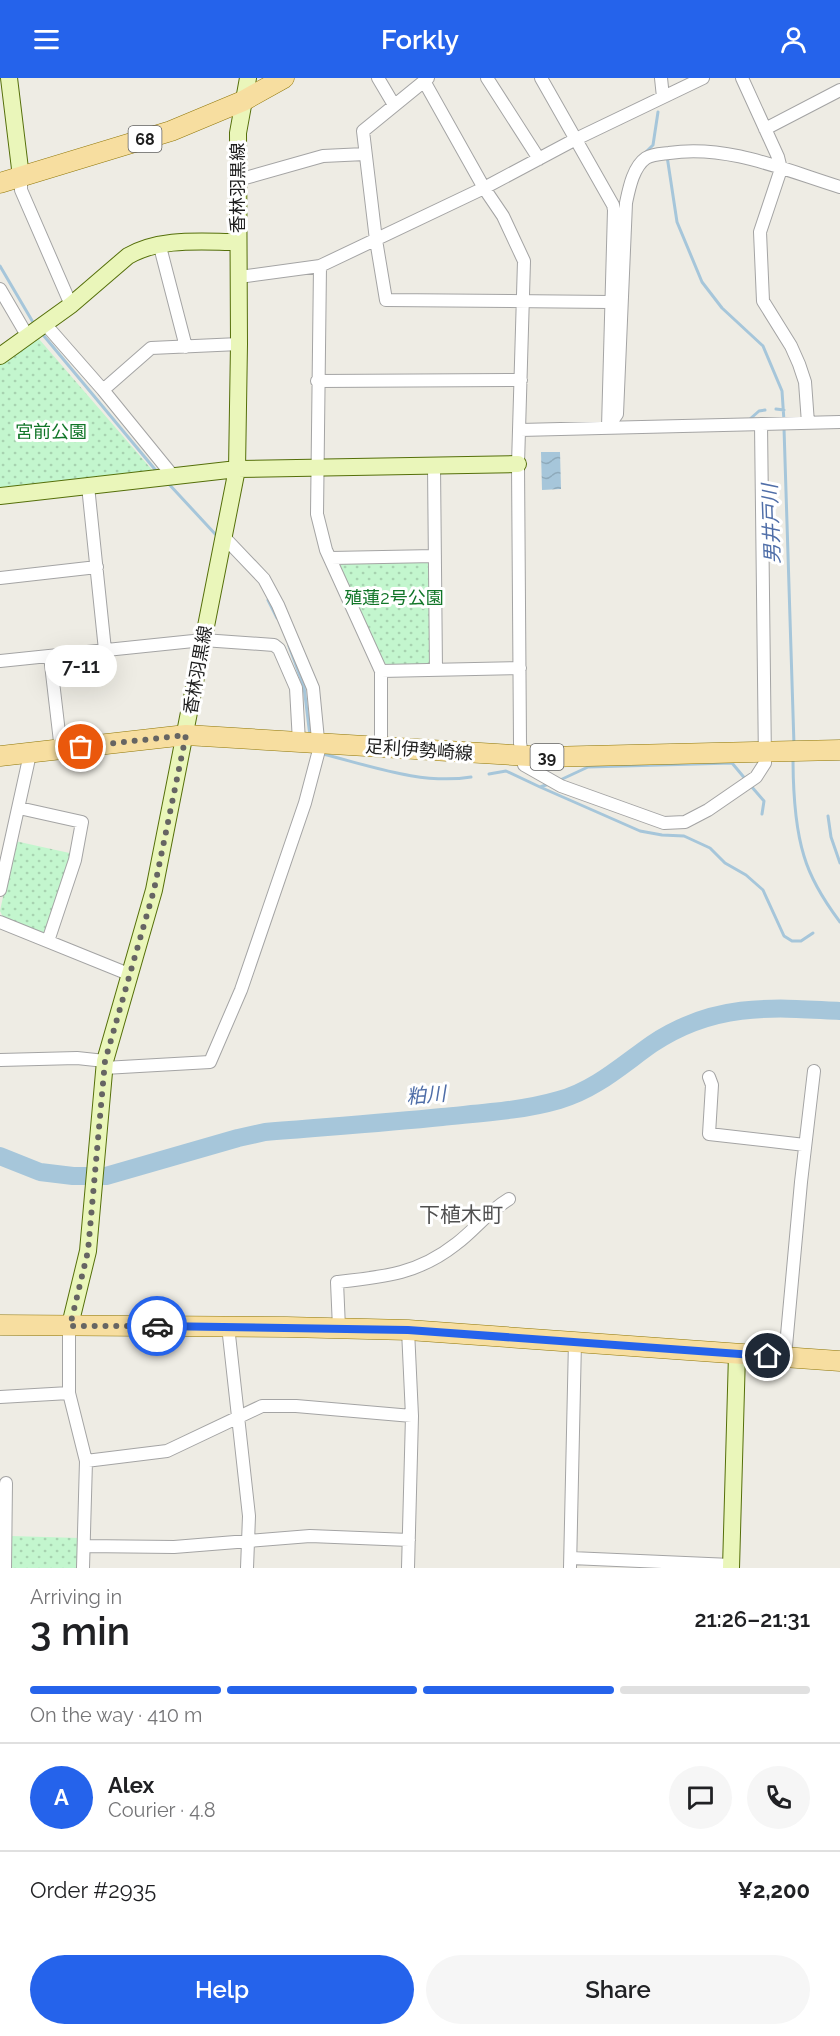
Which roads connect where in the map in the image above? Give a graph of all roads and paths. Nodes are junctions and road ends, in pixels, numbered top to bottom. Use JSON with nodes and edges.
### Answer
{"nodes":[{"id":1,"x":9,"y":78,"type":"edge"},
{"id":2,"x":248,"y":78,"type":"edge"},
{"id":3,"x":284,"y":78,"type":"edge"},
{"id":4,"x":378,"y":78,"type":"edge"},
{"id":5,"x":487,"y":78,"type":"edge"},
{"id":6,"x":541,"y":78,"type":"edge"},
{"id":7,"x":662,"y":78,"type":"edge"},
{"id":8,"x":703,"y":78,"type":"edge"},
{"id":9,"x":742,"y":78,"type":"edge"},
{"id":10,"x":426,"y":80,"type":"edge"},
{"id":11,"x":840,"y":90,"type":"edge"},
{"id":12,"x":663,"y":98,"type":"junction"},
{"id":13,"x":243,"y":101,"type":"junction"},
{"id":14,"x":394,"y":105,"type":"junction"},
{"id":15,"x":765,"y":129,"type":"junction"},
{"id":16,"x":576,"y":139,"type":"junction"},
{"id":17,"x":365,"y":154,"type":"junction"},
{"id":18,"x":538,"y":159,"type":"junction"},
{"id":19,"x":781,"y":169,"type":"junction"},
{"id":20,"x":21,"y":177,"type":"junction"},
{"id":21,"x":238,"y":180,"type":"junction"},
{"id":22,"x":0,"y":183,"type":"edge"},
{"id":23,"x":840,"y":187,"type":"edge"},
{"id":24,"x":484,"y":188,"type":"junction"},
{"id":25,"x":376,"y":240,"type":"junction"},
{"id":26,"x":238,"y":242,"type":"junction"},
{"id":27,"x":159,"y":243,"type":"junction"},
{"id":28,"x":320,"y":266,"type":"junction"},
{"id":29,"x":239,"y":278,"type":"junction"},
{"id":30,"x":0,"y":289,"type":"edge"},
{"id":31,"x":523,"y":302,"type":"junction"},
{"id":32,"x":610,"y":302,"type":"junction"},
{"id":33,"x":71,"y":305,"type":"junction"},
{"id":34,"x":46,"y":325,"type":"junction"},
{"id":35,"x":28,"y":337,"type":"junction"},
{"id":36,"x":239,"y":344,"type":"junction"},
{"id":37,"x":186,"y":347,"type":"junction"},
{"id":38,"x":0,"y":356,"type":"edge"},
{"id":39,"x":521,"y":380,"type":"junction"},
{"id":40,"x":317,"y":381,"type":"junction"},
{"id":41,"x":103,"y":390,"type":"junction"},
{"id":42,"x":840,"y":422,"type":"edge"},
{"id":43,"x":808,"y":423,"type":"junction"},
{"id":44,"x":761,"y":424,"type":"junction"},
{"id":45,"x":608,"y":427,"type":"junction"},
{"id":46,"x":520,"y":430,"type":"junction"},
{"id":47,"x":518,"y":464,"type":"junction"},
{"id":48,"x":434,"y":466,"type":"junction"},
{"id":49,"x":317,"y":468,"type":"junction"},
{"id":50,"x":237,"y":469,"type":"junction"},
{"id":51,"x":166,"y":477,"type":"junction"},
{"id":52,"x":88,"y":486,"type":"junction"},
{"id":53,"x":0,"y":496,"type":"edge"},
{"id":54,"x":223,"y":540,"type":"junction"},
{"id":55,"x":435,"y":556,"type":"junction"},
{"id":56,"x":331,"y":558,"type":"junction"},
{"id":57,"x":97,"y":567,"type":"junction"},
{"id":58,"x":0,"y":578,"type":"edge"},
{"id":59,"x":203,"y":640,"type":"junction"},
{"id":60,"x":105,"y":651,"type":"junction"},
{"id":61,"x":50,"y":656,"type":"junction"},
{"id":62,"x":0,"y":661,"type":"edge"},
{"id":63,"x":520,"y":668,"type":"junction"},
{"id":64,"x":436,"y":670,"type":"junction"},
{"id":65,"x":381,"y":671,"type":"junction"},
{"id":66,"x":186,"y":735,"type":"junction"},
{"id":67,"x":312,"y":746,"type":"junction"},
{"id":68,"x":381,"y":747,"type":"junction"},
{"id":69,"x":61,"y":750,"type":"junction"},
{"id":70,"x":840,"y":750,"type":"edge"},
{"id":71,"x":773,"y":751,"type":"junction"},
{"id":72,"x":30,"y":754,"type":"junction"},
{"id":73,"x":0,"y":756,"type":"edge"},
{"id":74,"x":521,"y":757,"type":"junction"},
{"id":75,"x":19,"y":808,"type":"junction"},
{"id":76,"x":0,"y":890,"type":"edge"},
{"id":77,"x":0,"y":922,"type":"edge"},
{"id":78,"x":48,"y":941,"type":"junction"},
{"id":79,"x":131,"y":975,"type":"junction"},
{"id":80,"x":0,"y":1060,"type":"edge"},
{"id":81,"x":105,"y":1065,"type":"junction"},
{"id":82,"x":814,"y":1071,"type":"dead end"},
{"id":83,"x":709,"y":1077,"type":"dead end"},
{"id":84,"x":806,"y":1145,"type":"junction"},
{"id":85,"x":509,"y":1199,"type":"dead end"},
{"id":86,"x":0,"y":1325,"type":"edge"},
{"id":87,"x":70,"y":1326,"type":"junction"},
{"id":88,"x":228,"y":1326,"type":"junction"},
{"id":89,"x":339,"y":1328,"type":"junction"},
{"id":90,"x":408,"y":1330,"type":"junction"},
{"id":91,"x":575,"y":1341,"type":"junction"},
{"id":92,"x":738,"y":1354,"type":"junction"},
{"id":93,"x":785,"y":1357,"type":"junction"},
{"id":94,"x":840,"y":1361,"type":"edge"},
{"id":95,"x":69,"y":1393,"type":"junction"},
{"id":96,"x":0,"y":1397,"type":"edge"},
{"id":97,"x":239,"y":1416,"type":"junction"},
{"id":98,"x":412,"y":1416,"type":"junction"},
{"id":99,"x":86,"y":1461,"type":"junction"},
{"id":100,"x":6,"y":1483,"type":"dead end"},
{"id":101,"x":409,"y":1540,"type":"junction"},
{"id":102,"x":249,"y":1542,"type":"junction"},
{"id":103,"x":84,"y":1546,"type":"junction"},
{"id":104,"x":570,"y":1563,"type":"edge"},
{"id":105,"x":731,"y":1566,"type":"edge"},
{"id":106,"x":5,"y":1568,"type":"edge"},
{"id":107,"x":83,"y":1568,"type":"edge"},
{"id":108,"x":247,"y":1568,"type":"edge"},
{"id":109,"x":408,"y":1568,"type":"edge"}],
"edges":[{"from":1,"to":20,"type":"main road"},
{"from":2,"to":13,"type":"main road","name":"香林羽黒線"},
{"from":3,"to":13,"type":"main road","number":"68"},
{"from":4,"to":14,"type":"street"},
{"from":5,"to":18,"type":"street"},
{"from":6,"to":16,"type":"street"},
{"from":7,"to":12,"type":"street"},
{"from":8,"to":12,"type":"street"},
{"from":9,"to":15,"type":"street"},
{"from":10,"to":14,"type":"street"},
{"from":10,"to":24,"type":"street"},
{"from":11,"to":15,"type":"street"},
{"from":12,"to":16,"type":"street"},
{"from":13,"to":20,"type":"main road","number":"68"},
{"from":13,"to":21,"type":"main road","name":"香林羽黒線"},
{"from":14,"to":17,"type":"street"},
{"from":15,"to":19,"type":"street"},
{"from":16,"to":18,"type":"street"},
{"from":16,"to":32,"type":"street"},
{"from":17,"to":21,"type":"street"},
{"from":17,"to":25,"type":"street"},
{"from":18,"to":24,"type":"street"},
{"from":19,"to":23,"type":"street"},
{"from":19,"to":43,"type":"street"},
{"from":19,"to":45,"type":"street"},
{"from":20,"to":22,"type":"main road","number":"68"},
{"from":20,"to":33,"type":"street"},
{"from":21,"to":26,"type":"main road","name":"香林羽黒線"},
{"from":24,"to":25,"type":"street"},
{"from":24,"to":31,"type":"street"},
{"from":25,"to":28,"type":"street"},
{"from":25,"to":31,"type":"street"},
{"from":26,"to":27,"type":"main road"},
{"from":26,"to":29,"type":"main road","name":"香林羽黒線"},
{"from":27,"to":33,"type":"main road"},
{"from":27,"to":37,"type":"street"},
{"from":28,"to":29,"type":"street"},
{"from":28,"to":40,"type":"street"},
{"from":29,"to":36,"type":"main road","name":"香林羽黒線"},
{"from":30,"to":35,"type":"street"},
{"from":31,"to":32,"type":"street"},
{"from":31,"to":39,"type":"street"},
{"from":32,"to":45,"type":"street"},
{"from":33,"to":34,"type":"main road"},
{"from":34,"to":35,"type":"main road"},
{"from":34,"to":41,"type":"street"},
{"from":35,"to":38,"type":"main road"},
{"from":36,"to":37,"type":"street"},
{"from":36,"to":50,"type":"main road","name":"香林羽黒線"},
{"from":37,"to":41,"type":"street"},
{"from":39,"to":40,"type":"street"},
{"from":39,"to":46,"type":"street"},
{"from":40,"to":49,"type":"street"},
{"from":41,"to":51,"type":"street"},
{"from":42,"to":43,"type":"street"},
{"from":43,"to":44,"type":"street"},
{"from":44,"to":45,"type":"street"},
{"from":44,"to":71,"type":"street"},
{"from":45,"to":46,"type":"street"},
{"from":46,"to":47,"type":"street"},
{"from":47,"to":48,"type":"main road"},
{"from":47,"to":63,"type":"street"},
{"from":48,"to":49,"type":"main road"},
{"from":48,"to":55,"type":"street"},
{"from":49,"to":50,"type":"main road"},
{"from":49,"to":56,"type":"street"},
{"from":50,"to":51,"type":"main road"},
{"from":50,"to":54,"type":"main road","name":"香林羽黒線"},
{"from":51,"to":52,"type":"main road"},
{"from":52,"to":53,"type":"main road"},
{"from":52,"to":57,"type":"street"},
{"from":54,"to":59,"type":"main road","name":"香林羽黒線"},
{"from":54,"to":67,"type":"street"},
{"from":55,"to":56,"type":"street"},
{"from":55,"to":64,"type":"street"},
{"from":56,"to":65,"type":"street"},
{"from":57,"to":58,"type":"street"},
{"from":57,"to":60,"type":"street"},
{"from":59,"to":60,"type":"street"},
{"from":59,"to":66,"type":"main road","name":"香林羽黒線"},
{"from":59,"to":67,"type":"street"},
{"from":60,"to":61,"type":"street"},
{"from":61,"to":62,"type":"street"},
{"from":61,"to":69,"type":"street"},
{"from":63,"to":64,"type":"street"},
{"from":63,"to":74,"type":"street"},
{"from":64,"to":65,"type":"street"},
{"from":65,"to":68,"type":"street"},
{"from":66,"to":67,"type":"main road","name":"足利伊勢崎線","number":"39"},
{"from":66,"to":69,"type":"main road","name":"足利伊勢崎線","number":"39"},
{"from":66,"to":79,"type":"main road","name":"香林羽黒線"},
{"from":67,"to":68,"type":"main road","name":"足利伊勢崎線","number":"39"},
{"from":67,"to":81,"type":"street"},
{"from":68,"to":74,"type":"main road","name":"足利伊勢崎線","number":"39"},
{"from":69,"to":72,"type":"main road","name":"足利伊勢崎線","number":"39"},
{"from":70,"to":71,"type":"main road","name":"足利伊勢崎線","number":"39"},
{"from":71,"to":74,"type":"main road","name":"足利伊勢崎線","number":"39"},
{"from":71,"to":74,"type":"street"},
{"from":72,"to":73,"type":"main road","name":"足利伊勢崎線","number":"39"},
{"from":72,"to":75,"type":"street"},
{"from":75,"to":76,"type":"street"},
{"from":75,"to":78,"type":"street"},
{"from":77,"to":78,"type":"street"},
{"from":78,"to":79,"type":"street"},
{"from":79,"to":81,"type":"main road","name":"香林羽黒線"},
{"from":80,"to":81,"type":"street"},
{"from":81,"to":87,"type":"main road","name":"香林羽黒線"},
{"from":82,"to":84,"type":"street"},
{"from":83,"to":84,"type":"street"},
{"from":84,"to":93,"type":"street"},
{"from":85,"to":89,"type":"street"},
{"from":86,"to":87,"type":"main road"},
{"from":87,"to":88,"type":"main road"},
{"from":87,"to":95,"type":"street"},
{"from":88,"to":89,"type":"main road"},
{"from":88,"to":97,"type":"street"},
{"from":89,"to":90,"type":"main road"},
{"from":90,"to":91,"type":"main road"},
{"from":90,"to":98,"type":"street"},
{"from":91,"to":92,"type":"main road"},
{"from":91,"to":104,"type":"street"},
{"from":92,"to":93,"type":"main road"},
{"from":92,"to":105,"type":"main road"},
{"from":93,"to":94,"type":"main road"},
{"from":95,"to":96,"type":"street"},
{"from":95,"to":99,"type":"street"},
{"from":97,"to":98,"type":"street"},
{"from":97,"to":99,"type":"street"},
{"from":97,"to":102,"type":"street"},
{"from":98,"to":101,"type":"street"},
{"from":99,"to":103,"type":"street"},
{"from":100,"to":106,"type":"street"},
{"from":101,"to":102,"type":"street"},
{"from":101,"to":109,"type":"street"},
{"from":102,"to":103,"type":"street"},
{"from":102,"to":108,"type":"street"},
{"from":103,"to":107,"type":"street"},
{"from":104,"to":105,"type":"street"}]}
